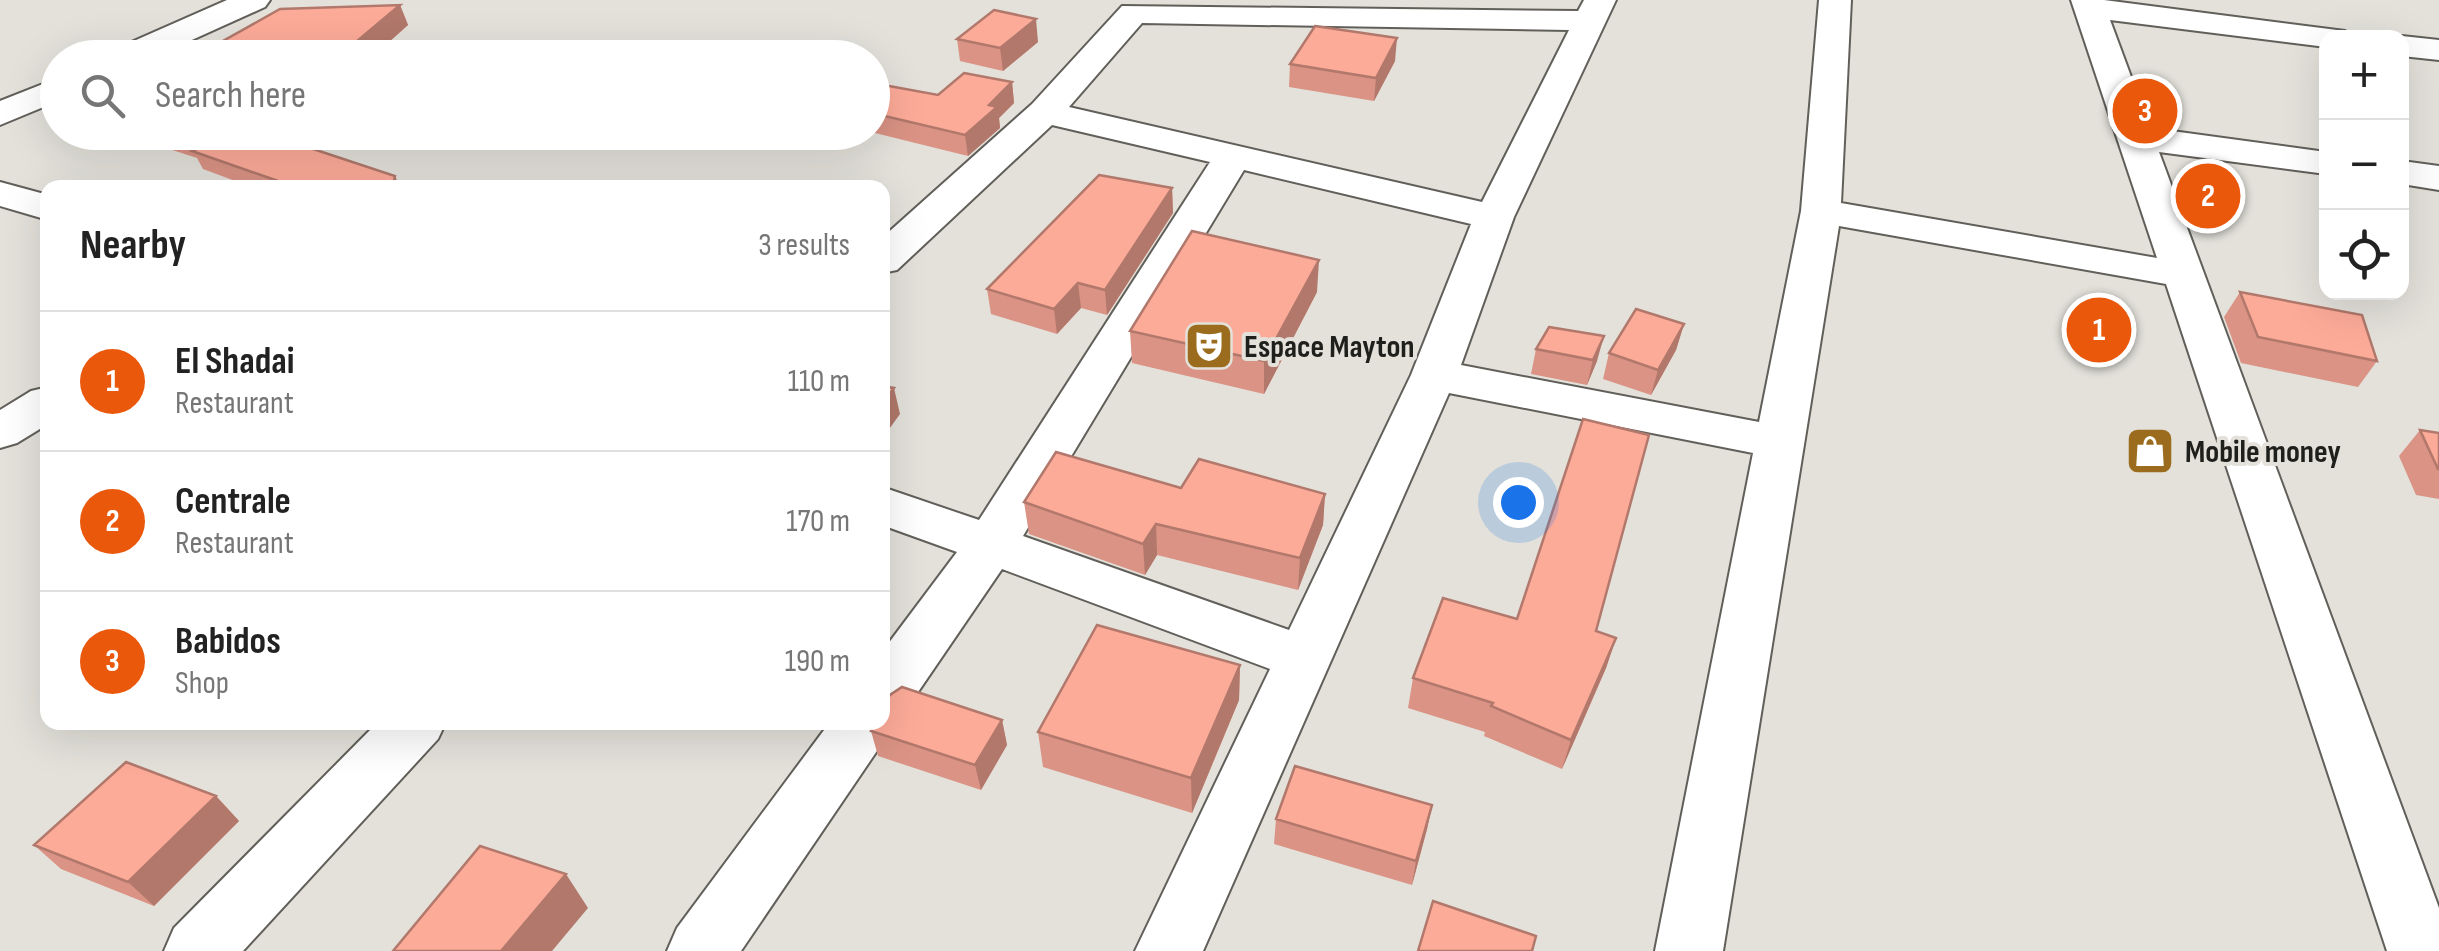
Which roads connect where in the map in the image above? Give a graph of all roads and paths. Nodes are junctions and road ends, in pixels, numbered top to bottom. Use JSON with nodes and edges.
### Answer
{"nodes":[{"id":1,"x":254,"y":0,"type":"edge"},
{"id":2,"x":1835,"y":0,"type":"edge"},
{"id":3,"x":2089,"y":4,"type":"edge"},
{"id":4,"x":1128,"y":6,"type":"edge"},
{"id":5,"x":1596,"y":10,"type":"edge"},
{"id":6,"x":2319,"y":36,"type":"edge"},
{"id":7,"x":164,"y":40,"type":"edge"},
{"id":8,"x":2409,"y":47,"type":"edge"},
{"id":9,"x":2439,"y":50,"type":"edge"},
{"id":10,"x":40,"y":96,"type":"edge"},
{"id":11,"x":1044,"y":112,"type":"junction"},
{"id":12,"x":0,"y":114,"type":"edge"},
{"id":13,"x":2134,"y":137,"type":"junction"},
{"id":14,"x":1233,"y":156,"type":"junction"},
{"id":15,"x":2319,"y":162,"type":"edge"},
{"id":16,"x":0,"y":194,"type":"edge"},
{"id":17,"x":40,"y":206,"type":"edge"},
{"id":18,"x":1821,"y":212,"type":"junction"},
{"id":19,"x":1494,"y":216,"type":"junction"},
{"id":20,"x":890,"y":253,"type":"edge"},
{"id":21,"x":2184,"y":274,"type":"junction"},
{"id":22,"x":1434,"y":376,"type":"junction"},
{"id":23,"x":40,"y":407,"type":"edge"},
{"id":24,"x":0,"y":432,"type":"edge"},
{"id":25,"x":1780,"y":442,"type":"junction"},
{"id":26,"x":890,"y":507,"type":"edge"},
{"id":27,"x":990,"y":546,"type":"junction"},
{"id":28,"x":1302,"y":656,"type":"junction"},
{"id":29,"x":890,"y":686,"type":"edge"},
{"id":30,"x":409,"y":730,"type":"edge"},
{"id":31,"x":858,"y":730,"type":"edge"},
{"id":32,"x":198,"y":951,"type":"edge"},
{"id":33,"x":702,"y":951,"type":"edge"},
{"id":34,"x":1168,"y":951,"type":"edge"},
{"id":35,"x":1689,"y":951,"type":"edge"},
{"id":36,"x":2421,"y":951,"type":"edge"}],
"edges":[{"from":1,"to":7,"type":"street"},
{"from":2,"to":18,"type":"street"},
{"from":3,"to":6,"type":"street"},
{"from":3,"to":13,"type":"street"},
{"from":4,"to":5,"type":"street"},
{"from":4,"to":11,"type":"street"},
{"from":5,"to":19,"type":"street"},
{"from":8,"to":9,"type":"street"},
{"from":10,"to":12,"type":"street"},
{"from":11,"to":14,"type":"street"},
{"from":11,"to":20,"type":"street"},
{"from":13,"to":15,"type":"street"},
{"from":13,"to":21,"type":"street"},
{"from":14,"to":19,"type":"street"},
{"from":14,"to":27,"type":"street"},
{"from":16,"to":17,"type":"street"},
{"from":18,"to":21,"type":"street"},
{"from":18,"to":25,"type":"street"},
{"from":19,"to":22,"type":"street"},
{"from":21,"to":36,"type":"street"},
{"from":22,"to":25,"type":"street"},
{"from":22,"to":28,"type":"street"},
{"from":23,"to":24,"type":"street"},
{"from":25,"to":35,"type":"street"},
{"from":26,"to":27,"type":"street"},
{"from":27,"to":28,"type":"street"},
{"from":27,"to":29,"type":"street"},
{"from":28,"to":34,"type":"street"},
{"from":30,"to":32,"type":"street"},
{"from":31,"to":33,"type":"street"}]}
